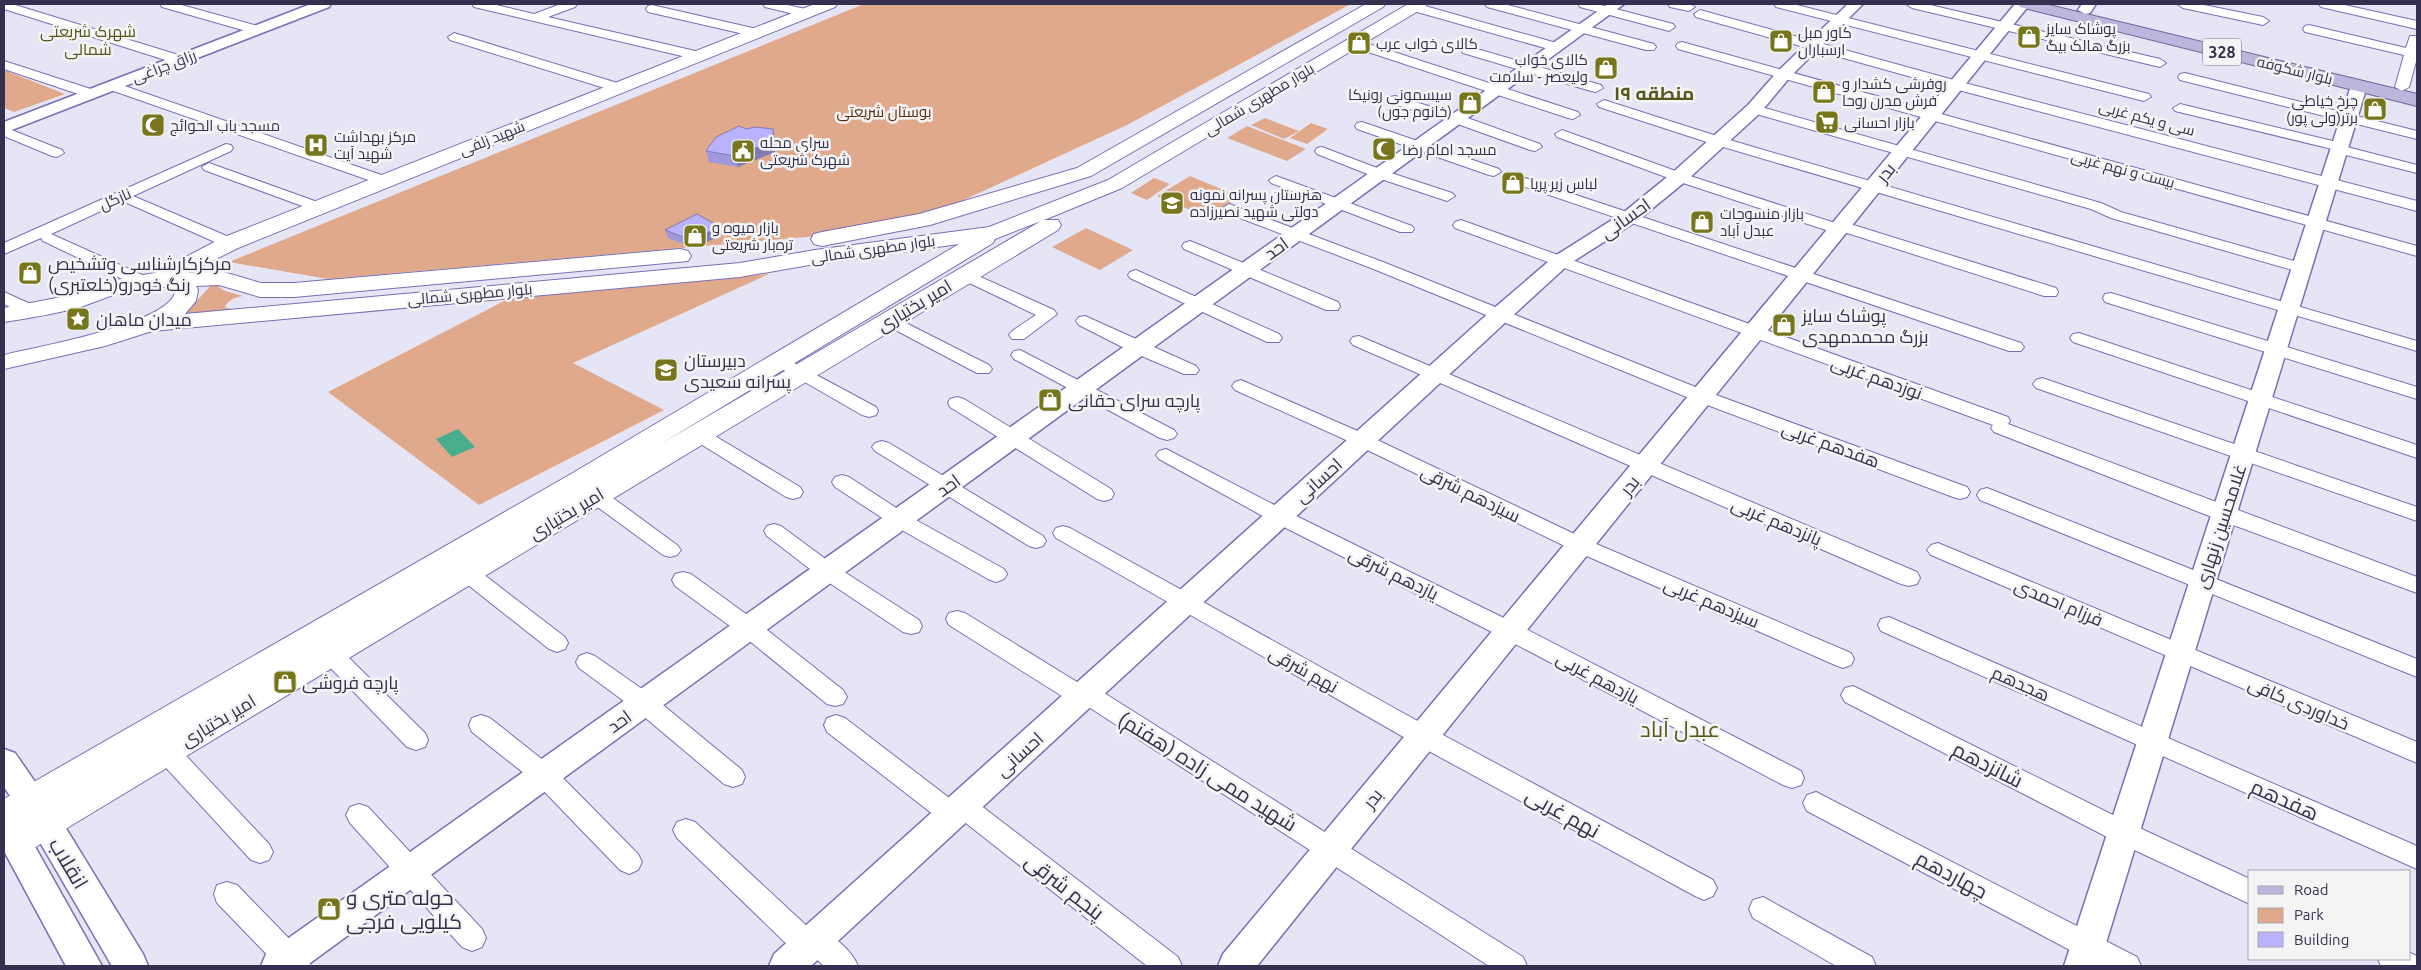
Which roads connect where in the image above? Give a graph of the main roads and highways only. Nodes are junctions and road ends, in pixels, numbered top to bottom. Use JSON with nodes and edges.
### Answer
{"nodes":[{"id":1,"x":830,"y":4,"type":"edge"},
{"id":2,"x":1377,"y":4,"type":"edge"},
{"id":3,"x":2024,"y":4,"type":"edge"},
{"id":4,"x":2054,"y":4,"type":"edge"},
{"id":5,"x":1417,"y":5,"type":"edge"},
{"id":6,"x":2087,"y":7,"type":"edge"},
{"id":7,"x":2410,"y":89,"type":"edge"},
{"id":8,"x":2417,"y":100,"type":"edge"},
{"id":9,"x":1116,"y":184,"type":"junction"},
{"id":10,"x":993,"y":233,"type":"junction"},
{"id":11,"x":157,"y":280,"type":"junction"},
{"id":12,"x":260,"y":290,"type":"junction"},
{"id":13,"x":4,"y":314,"type":"edge"},
{"id":14,"x":242,"y":315,"type":"junction"},
{"id":15,"x":150,"y":324,"type":"junction"},
{"id":16,"x":4,"y":362,"type":"edge"},
{"id":17,"x":792,"y":366,"type":"junction"},
{"id":18,"x":475,"y":559,"type":"junction"},
{"id":19,"x":38,"y":812,"type":"junction"},
{"id":20,"x":8,"y":826,"type":"edge"}],
"edges":[{"from":1,"to":11,"type":"main road","name":"شهید زلفی"},
{"from":2,"to":12,"type":"main road","name":"بلوار مطهری شمالی"},
{"from":3,"to":8,"type":"main road","name":"بلوار شکوفه","number":"328"},
{"from":4,"to":6,"type":"main road","name":"بلوار شکوفه","number":"328"},
{"from":5,"to":9,"type":"main road","name":"بلوار مطهری شمالی"},
{"from":6,"to":7,"type":"main road","name":"بلوار شکوفه","number":"328"},
{"from":9,"to":10,"type":"main road","name":"بلوار مطهری شمالی"},
{"from":9,"to":17,"type":"main road","name":"امیر بختیاری"},
{"from":10,"to":14,"type":"main road","name":"بلوار مطهری شمالی"},
{"from":10,"to":17,"type":"main road","name":"امیر بختیاری"},
{"from":11,"to":12,"type":"main road","name":"بلوار مطهری شمالی"},
{"from":11,"to":13,"type":"main road"},
{"from":11,"to":15,"type":"main road"},
{"from":12,"to":14,"type":"main road"},
{"from":14,"to":15,"type":"main road","name":"بلوار مطهری شمالی"},
{"from":15,"to":16,"type":"main road"},
{"from":17,"to":18,"type":"main road","name":"امیر بختیاری"},
{"from":17,"to":18,"type":"main road","name":"امیر بختیاری"},
{"from":18,"to":19,"type":"main road","name":"امیر بختیاری"},
{"from":18,"to":19,"type":"main road","name":"امیر بختیاری"},
{"from":19,"to":20,"type":"main road","name":"امیر بختیاری"}]}
